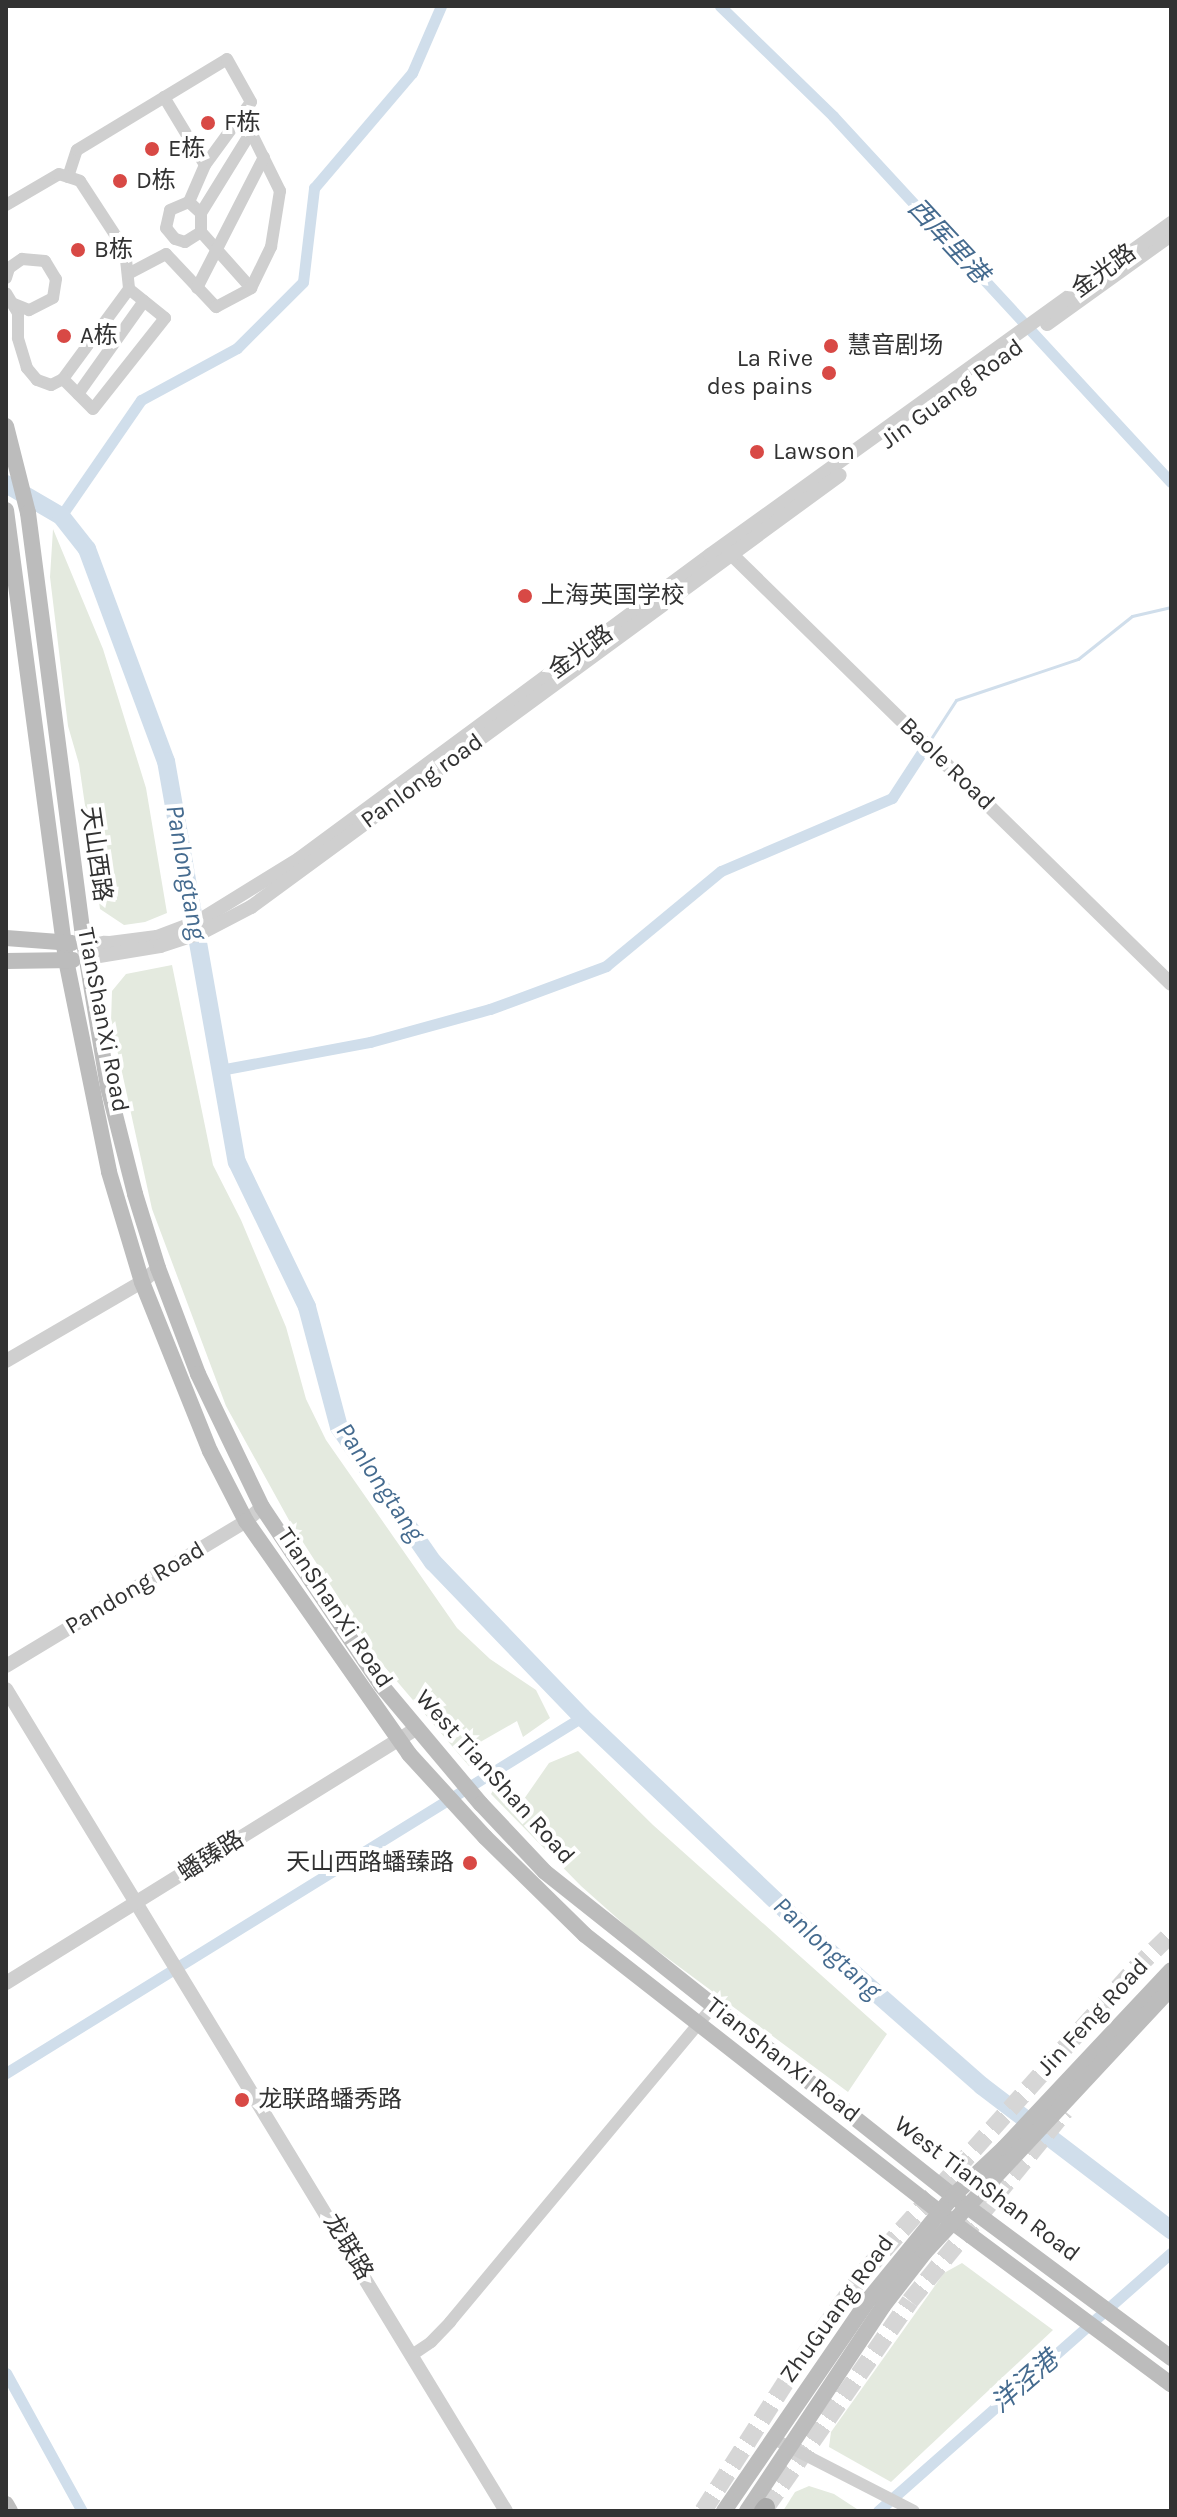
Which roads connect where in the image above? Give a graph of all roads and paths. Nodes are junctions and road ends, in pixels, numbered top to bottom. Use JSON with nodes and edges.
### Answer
{"nodes":[{"id":1,"x":164,"y":97,"type":"junction"},
{"id":2,"x":240,"y":118,"type":"junction"},
{"id":3,"x":251,"y":132,"type":"junction"},
{"id":4,"x":264,"y":157,"type":"junction"},
{"id":5,"x":205,"y":165,"type":"junction"},
{"id":6,"x":68,"y":177,"type":"junction"},
{"id":7,"x":189,"y":202,"type":"junction"},
{"id":8,"x":6,"y":205,"type":"edge"},
{"id":9,"x":201,"y":213,"type":"junction"},
{"id":10,"x":1171,"y":223,"type":"edge"},
{"id":11,"x":201,"y":232,"type":"junction"},
{"id":12,"x":1171,"y":235,"type":"edge"},
{"id":13,"x":175,"y":239,"type":"junction"},
{"id":14,"x":216,"y":249,"type":"junction"},
{"id":15,"x":166,"y":254,"type":"junction"},
{"id":16,"x":7,"y":271,"type":"edge"},
{"id":17,"x":128,"y":274,"type":"junction"},
{"id":18,"x":197,"y":288,"type":"junction"},
{"id":19,"x":251,"y":288,"type":"junction"},
{"id":20,"x":129,"y":289,"type":"junction"},
{"id":21,"x":7,"y":299,"type":"edge"},
{"id":22,"x":144,"y":301,"type":"junction"},
{"id":23,"x":1048,"y":318,"type":"junction"},
{"id":24,"x":63,"y":379,"type":"junction"},
{"id":25,"x":78,"y":394,"type":"junction"},
{"id":26,"x":6,"y":426,"type":"edge"},
{"id":27,"x":8,"y":518,"type":"edge"},
{"id":28,"x":727,"y":550,"type":"junction"},
{"id":29,"x":6,"y":938,"type":"edge"},
{"id":30,"x":85,"y":950,"type":"junction"},
{"id":31,"x":64,"y":952,"type":"junction"},
{"id":32,"x":6,"y":961,"type":"edge"},
{"id":33,"x":1171,"y":984,"type":"edge"},
{"id":34,"x":158,"y":1268,"type":"junction"},
{"id":35,"x":142,"y":1282,"type":"junction"},
{"id":36,"x":6,"y":1361,"type":"edge"},
{"id":37,"x":262,"y":1507,"type":"junction"},
{"id":38,"x":246,"y":1521,"type":"junction"},
{"id":39,"x":6,"y":1666,"type":"edge"},
{"id":40,"x":6,"y":1689,"type":"edge"},
{"id":41,"x":416,"y":1729,"type":"junction"},
{"id":42,"x":398,"y":1741,"type":"junction"},
{"id":43,"x":136,"y":1901,"type":"junction"},
{"id":44,"x":1171,"y":1970,"type":"edge"},
{"id":45,"x":6,"y":1983,"type":"edge"},
{"id":46,"x":1171,"y":1988,"type":"edge"},
{"id":47,"x":712,"y":2007,"type":"junction"},
{"id":48,"x":696,"y":2024,"type":"junction"},
{"id":49,"x":1055,"y":2104,"type":"junction"},
{"id":50,"x":1010,"y":2152,"type":"junction"},
{"id":51,"x":953,"y":2196,"type":"junction"},
{"id":52,"x":969,"y":2207,"type":"junction"},
{"id":53,"x":939,"y":2212,"type":"junction"},
{"id":54,"x":954,"y":2223,"type":"junction"},
{"id":55,"x":412,"y":2355,"type":"junction"},
{"id":56,"x":1171,"y":2358,"type":"edge"},
{"id":57,"x":1171,"y":2384,"type":"edge"},
{"id":58,"x":774,"y":2439,"type":"junction"},
{"id":59,"x":790,"y":2447,"type":"junction"},
{"id":60,"x":6,"y":2504,"type":"edge"},
{"id":61,"x":759,"y":2510,"type":"edge"},
{"id":62,"x":10,"y":2511,"type":"edge"},
{"id":63,"x":506,"y":2511,"type":"edge"},
{"id":64,"x":724,"y":2511,"type":"edge"},
{"id":65,"x":914,"y":2511,"type":"edge"}],
"edges":[{"from":1,"to":2,"type":"street"},
{"from":1,"to":5,"type":"street"},
{"from":1,"to":6,"type":"street"},
{"from":2,"to":3,"type":"street"},
{"from":2,"to":5,"type":"street"},
{"from":3,"to":4,"type":"street"},
{"from":3,"to":9,"type":"street"},
{"from":4,"to":14,"type":"street"},
{"from":4,"to":19,"type":"street"},
{"from":5,"to":7,"type":"street"},
{"from":6,"to":8,"type":"street"},
{"from":6,"to":17,"type":"street"},
{"from":7,"to":9,"type":"street"},
{"from":7,"to":13,"type":"street"},
{"from":9,"to":11,"type":"street"},
{"from":10,"to":23,"type":"street","name":"金光路"},
{"from":11,"to":13,"type":"street"},
{"from":11,"to":14,"type":"street"},
{"from":12,"to":23,"type":"street","name":"Jin Guang Road"},
{"from":13,"to":15,"type":"street"},
{"from":14,"to":18,"type":"street"},
{"from":14,"to":19,"type":"street"},
{"from":15,"to":17,"type":"street"},
{"from":15,"to":18,"type":"street"},
{"from":16,"to":21,"type":"street"},
{"from":17,"to":20,"type":"street"},
{"from":18,"to":19,"type":"street"},
{"from":20,"to":22,"type":"street"},
{"from":20,"to":24,"type":"street"},
{"from":21,"to":24,"type":"street"},
{"from":22,"to":25,"type":"street"},
{"from":22,"to":25,"type":"street"},
{"from":23,"to":28,"type":"street","name":"金光路"},
{"from":23,"to":28,"type":"street","name":"Jin Guang Road"},
{"from":24,"to":25,"type":"street"},
{"from":26,"to":30,"type":"main road","name":"天山西路"},
{"from":27,"to":31,"type":"main road","name":"TianShanXi Road"},
{"from":28,"to":30,"type":"street","name":"Panlong road"},
{"from":28,"to":33,"type":"street","name":"Baole Road"},
{"from":29,"to":31,"type":"main road"},
{"from":30,"to":31,"type":"main road"},
{"from":30,"to":34,"type":"main road","name":"天山西路"},
{"from":31,"to":32,"type":"main road"},
{"from":31,"to":35,"type":"main road","name":"TianShanXi Road"},
{"from":34,"to":35,"type":"street"},
{"from":34,"to":37,"type":"main road","name":"天山西路"},
{"from":35,"to":36,"type":"street"},
{"from":35,"to":38,"type":"main road","name":"TianShanXi Road"},
{"from":37,"to":38,"type":"street","name":"Pandong Road"},
{"from":37,"to":41,"type":"main road","name":"West TianShan Road"},
{"from":38,"to":39,"type":"street","name":"Pandong Road"},
{"from":38,"to":42,"type":"main road","name":"TianShanXi Road"},
{"from":40,"to":43,"type":"street"},
{"from":41,"to":42,"type":"street","name":"蟠臻路"},
{"from":41,"to":47,"type":"main road","name":"West TianShan Road"},
{"from":42,"to":43,"type":"street","name":"蟠臻路"},
{"from":42,"to":48,"type":"main road","name":"TianShanXi Road"},
{"from":43,"to":45,"type":"street","name":"蟠臻路"},
{"from":43,"to":55,"type":"street","name":"龙联路"},
{"from":44,"to":49,"type":"main road","name":"Jin Feng Road"},
{"from":46,"to":49,"type":"main road"},
{"from":47,"to":48,"type":"street"},
{"from":47,"to":51,"type":"main road","name":"West TianShan Road"},
{"from":48,"to":53,"type":"main road","name":"TianShanXi Road"},
{"from":48,"to":55,"type":"street"},
{"from":49,"to":50,"type":"main road"},
{"from":50,"to":51,"type":"main road","name":"ZhuGuang Road"},
{"from":50,"to":52,"type":"main road"},
{"from":51,"to":52,"type":"main road","name":"West TianShan Road"},
{"from":51,"to":53,"type":"main road","name":"ZhuGuang Road"},
{"from":52,"to":54,"type":"main road"},
{"from":52,"to":56,"type":"main road","name":"West TianShan Road"},
{"from":53,"to":54,"type":"main road","name":"TianShanXi Road"},
{"from":53,"to":58,"type":"main road","name":"ZhuGuang Road"},
{"from":54,"to":57,"type":"main road","name":"TianShanXi Road"},
{"from":54,"to":59,"type":"main road"},
{"from":55,"to":63,"type":"street","name":"龙联路"},
{"from":58,"to":59,"type":"street"},
{"from":58,"to":64,"type":"main road","name":"ZhuGuang Road"},
{"from":59,"to":61,"type":"main road"},
{"from":59,"to":65,"type":"street"},
{"from":60,"to":62,"type":"main road"}]}
